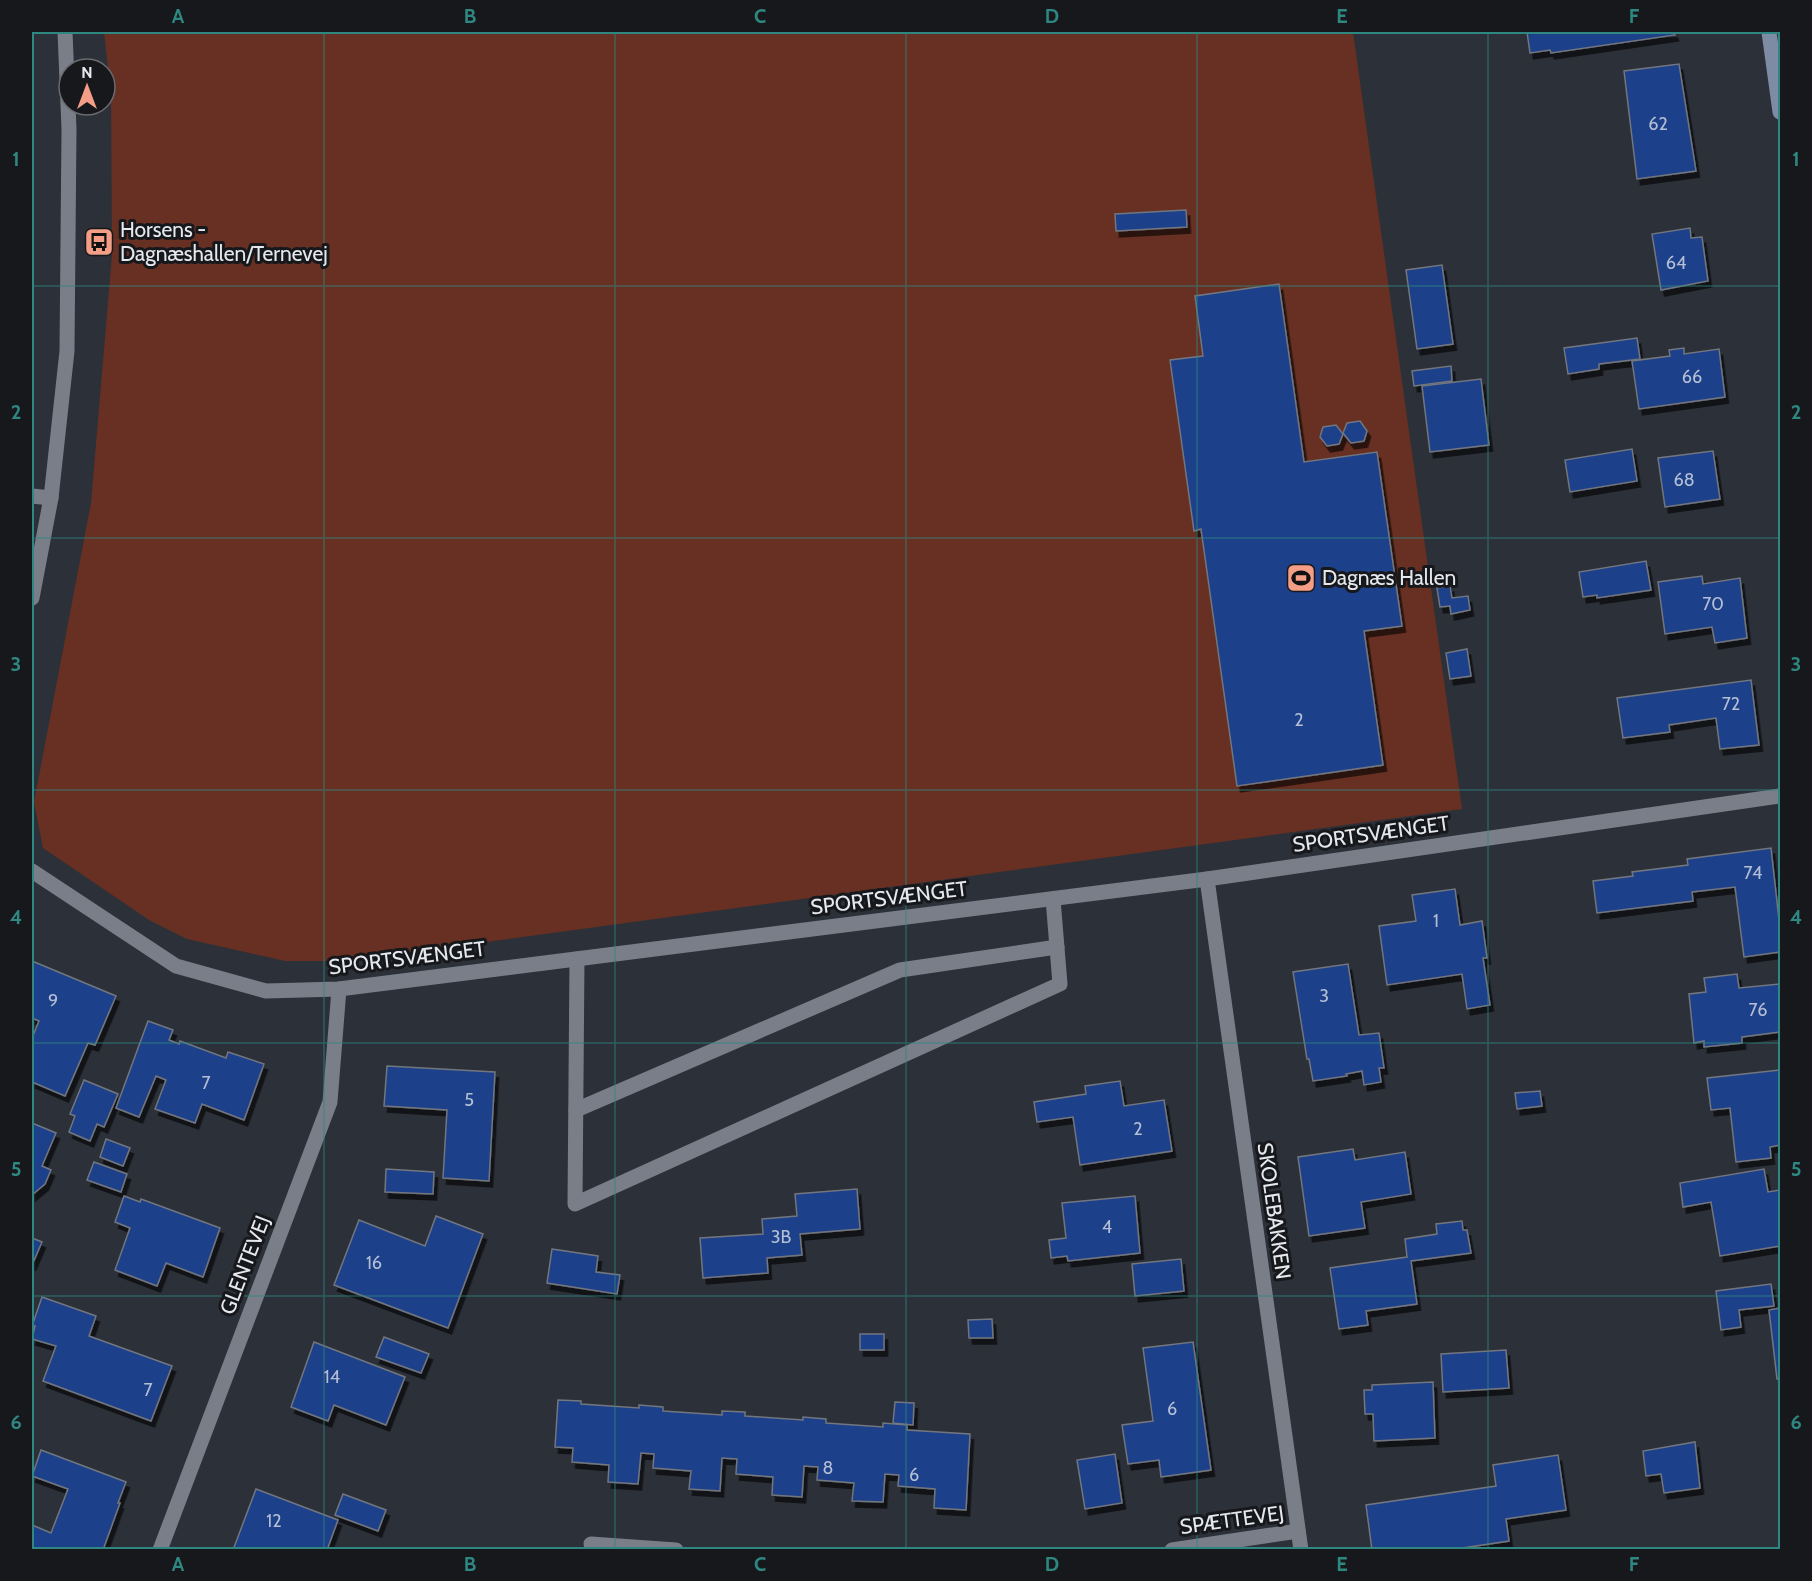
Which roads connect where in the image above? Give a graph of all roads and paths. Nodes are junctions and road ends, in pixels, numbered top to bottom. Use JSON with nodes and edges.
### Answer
{"nodes":[{"id":1,"x":65,"y":32,"type":"edge"},
{"id":2,"x":1769,"y":32,"type":"edge"},
{"id":3,"x":1780,"y":112,"type":"edge"},
{"id":4,"x":32,"y":496,"type":"edge"},
{"id":5,"x":51,"y":498,"type":"junction"},
{"id":6,"x":32,"y":598,"type":"edge"},
{"id":7,"x":1780,"y":796,"type":"edge"},
{"id":8,"x":32,"y":871,"type":"edge"},
{"id":9,"x":1207,"y":879,"type":"junction"},
{"id":10,"x":1053,"y":899,"type":"junction"},
{"id":11,"x":1057,"y":947,"type":"junction"},
{"id":12,"x":577,"y":959,"type":"junction"},
{"id":13,"x":339,"y":989,"type":"junction"},
{"id":14,"x":576,"y":1110,"type":"junction"},
{"id":15,"x":1298,"y":1531,"type":"junction"},
{"id":16,"x":591,"y":1544,"type":"dead end"},
{"id":17,"x":160,"y":1550,"type":"edge"},
{"id":18,"x":676,"y":1550,"type":"edge"},
{"id":19,"x":1172,"y":1550,"type":"edge"},
{"id":20,"x":1300,"y":1550,"type":"edge"}],
"edges":[{"from":1,"to":5,"type":"street"},
{"from":2,"to":3,"type":"street"},
{"from":4,"to":5,"type":"street"},
{"from":5,"to":6,"type":"street"},
{"from":7,"to":9,"type":"street","name":"SPORTSVÆNGET"},
{"from":8,"to":13,"type":"street","name":"SPORTSVÆNGET"},
{"from":9,"to":10,"type":"street","name":"SPORTSVÆNGET"},
{"from":9,"to":15,"type":"street","name":"SKOLEBAKKEN"},
{"from":10,"to":11,"type":"street"},
{"from":10,"to":12,"type":"street","name":"SPORTSVÆNGET"},
{"from":11,"to":14,"type":"street"},
{"from":11,"to":14,"type":"street"},
{"from":12,"to":13,"type":"street","name":"SPORTSVÆNGET"},
{"from":12,"to":14,"type":"street"},
{"from":13,"to":17,"type":"street","name":"GLENTEVEJ"},
{"from":15,"to":19,"type":"street","name":"SPÆTTEVEJ"},
{"from":15,"to":20,"type":"street","name":"SKOLEBAKKEN"},
{"from":16,"to":18,"type":"street"}]}
